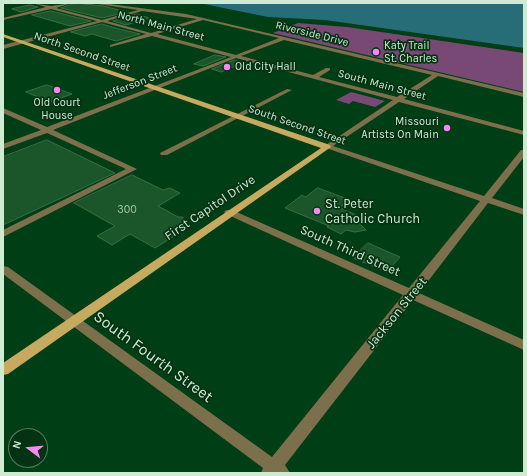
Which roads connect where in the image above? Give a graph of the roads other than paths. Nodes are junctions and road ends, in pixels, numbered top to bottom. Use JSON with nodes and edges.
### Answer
{"nodes":[{"id":1,"x":34,"y":3,"type":"edge"},
{"id":2,"x":70,"y":3,"type":"edge"},
{"id":3,"x":93,"y":3,"type":"edge"},
{"id":4,"x":52,"y":8,"type":"junction"},
{"id":5,"x":146,"y":9,"type":"junction"},
{"id":6,"x":3,"y":19,"type":"edge"},
{"id":7,"x":204,"y":19,"type":"junction"},
{"id":8,"x":102,"y":21,"type":"junction"},
{"id":9,"x":152,"y":34,"type":"junction"},
{"id":10,"x":3,"y":35,"type":"edge"},
{"id":11,"x":284,"y":38,"type":"junction"},
{"id":12,"x":24,"y":42,"type":"junction"},
{"id":13,"x":112,"y":46,"type":"dead end"},
{"id":14,"x":3,"y":47,"type":"edge"},
{"id":15,"x":236,"y":56,"type":"junction"},
{"id":16,"x":328,"y":69,"type":"dead end"},
{"id":17,"x":437,"y":74,"type":"junction"},
{"id":18,"x":313,"y":78,"type":"junction"},
{"id":19,"x":154,"y":88,"type":"junction"},
{"id":20,"x":289,"y":90,"type":"dead end"},
{"id":21,"x":524,"y":95,"type":"edge"},
{"id":22,"x":397,"y":100,"type":"junction"},
{"id":23,"x":3,"y":110,"type":"edge"},
{"id":24,"x":236,"y":115,"type":"junction"},
{"id":25,"x":47,"y":130,"type":"junction"},
{"id":26,"x":524,"y":133,"type":"edge"},
{"id":27,"x":3,"y":147,"type":"edge"},
{"id":28,"x":327,"y":147,"type":"junction"},
{"id":29,"x":524,"y":152,"type":"edge"},
{"id":30,"x":164,"y":153,"type":"dead end"},
{"id":31,"x":488,"y":199,"type":"junction"},
{"id":32,"x":229,"y":212,"type":"junction"},
{"id":33,"x":524,"y":212,"type":"edge"},
{"id":34,"x":3,"y":234,"type":"edge"},
{"id":35,"x":4,"y":269,"type":"edge"},
{"id":36,"x":412,"y":294,"type":"junction"},
{"id":37,"x":74,"y":320,"type":"junction"},
{"id":38,"x":524,"y":345,"type":"edge"},
{"id":39,"x":3,"y":370,"type":"edge"},
{"id":40,"x":275,"y":471,"type":"edge"}],
"edges":[{"from":1,"to":4,"type":"street","name":"North Main Street"},
{"from":2,"to":4,"type":"street"},
{"from":3,"to":5,"type":"street","name":"Riverside Drive"},
{"from":4,"to":6,"type":"street"},
{"from":4,"to":8,"type":"street","name":"North Main Street"},
{"from":5,"to":7,"type":"street","name":"Riverside Drive"},
{"from":5,"to":8,"type":"street"},
{"from":7,"to":9,"type":"street"},
{"from":7,"to":11,"type":"street","name":"Riverside Drive"},
{"from":8,"to":9,"type":"street","name":"North Main Street"},
{"from":8,"to":12,"type":"street"},
{"from":9,"to":13,"type":"street"},
{"from":9,"to":15,"type":"street","name":"North Main Street"},
{"from":10,"to":12,"type":"main road","name":"North Second Street"},
{"from":11,"to":15,"type":"street","name":"Jefferson Street"},
{"from":11,"to":17,"type":"street","name":"Riverside Drive"},
{"from":12,"to":14,"type":"street"},
{"from":12,"to":19,"type":"main road","name":"North Second Street"},
{"from":15,"to":18,"type":"street","name":"South Main Street"},
{"from":15,"to":19,"type":"street","name":"Jefferson Street"},
{"from":16,"to":18,"type":"street"},
{"from":17,"to":21,"type":"street","name":"Riverside Drive"},
{"from":17,"to":22,"type":"street","name":"First Capitol Drive"},
{"from":18,"to":22,"type":"street","name":"South Main Street"},
{"from":19,"to":24,"type":"main road","name":"South Second Street"},
{"from":19,"to":25,"type":"street","name":"Jefferson Street"},
{"from":20,"to":24,"type":"street"},
{"from":22,"to":26,"type":"street","name":"South Main Street"},
{"from":22,"to":28,"type":"street","name":"First Capitol Drive"},
{"from":23,"to":25,"type":"street"},
{"from":24,"to":28,"type":"main road","name":"South Second Street"},
{"from":24,"to":30,"type":"street"},
{"from":25,"to":27,"type":"street","name":"Jefferson Street"},
{"from":25,"to":34,"type":"street"},
{"from":28,"to":31,"type":"street","name":"South Second Street"},
{"from":28,"to":32,"type":"main road","name":"First Capitol Drive"},
{"from":29,"to":31,"type":"street","name":"Jackson Street"},
{"from":31,"to":33,"type":"street","name":"South Second Street"},
{"from":31,"to":36,"type":"street","name":"Jackson Street"},
{"from":32,"to":36,"type":"street","name":"South Third Street"},
{"from":32,"to":37,"type":"main road","name":"First Capitol Drive"},
{"from":35,"to":37,"type":"street","name":"South Fourth Street"},
{"from":36,"to":38,"type":"street","name":"South Third Street"},
{"from":36,"to":40,"type":"street","name":"Jackson Street"},
{"from":37,"to":39,"type":"main road","name":"First Capitol Drive"},
{"from":37,"to":40,"type":"street","name":"South Fourth Street"}]}
